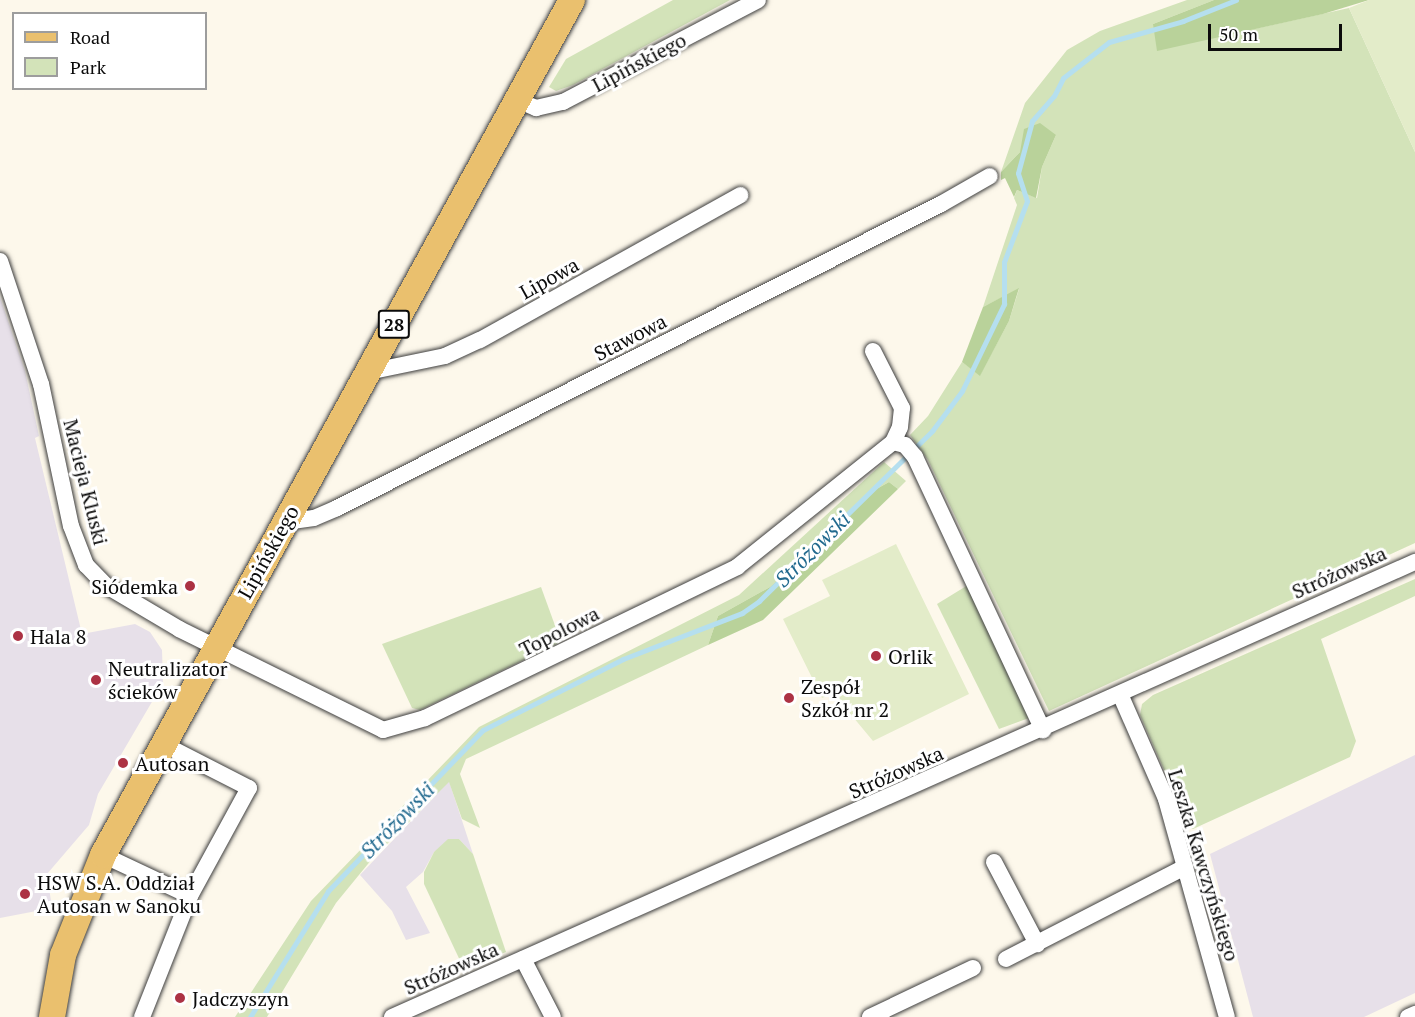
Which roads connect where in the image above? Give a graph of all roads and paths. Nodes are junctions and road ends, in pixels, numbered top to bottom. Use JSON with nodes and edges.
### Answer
{"nodes":[{"id":1,"x":572,"y":0,"type":"edge"},
{"id":2,"x":758,"y":0,"type":"edge"},
{"id":3,"x":517,"y":100,"type":"junction"},
{"id":4,"x":990,"y":176,"type":"dead end"},
{"id":5,"x":740,"y":195,"type":"dead end"},
{"id":6,"x":0,"y":261,"type":"edge"},
{"id":7,"x":873,"y":351,"type":"dead end"},
{"id":8,"x":368,"y":372,"type":"junction"},
{"id":9,"x":904,"y":448,"type":"junction"},
{"id":10,"x":285,"y":522,"type":"junction"},
{"id":11,"x":1415,"y":561,"type":"edge"},
{"id":12,"x":216,"y":648,"type":"junction"},
{"id":13,"x":1120,"y":694,"type":"junction"},
{"id":14,"x":1042,"y":730,"type":"junction"},
{"id":15,"x":163,"y":744,"type":"junction"},
{"id":16,"x":103,"y":855,"type":"junction"},
{"id":17,"x":994,"y":862,"type":"dead end"},
{"id":18,"x":1185,"y":867,"type":"junction"},
{"id":19,"x":190,"y":896,"type":"junction"},
{"id":20,"x":1037,"y":944,"type":"junction"},
{"id":21,"x":523,"y":959,"type":"junction"},
{"id":22,"x":1006,"y":960,"type":"dead end"},
{"id":23,"x":973,"y":968,"type":"dead end"},
{"id":24,"x":1415,"y":1014,"type":"edge"},
{"id":25,"x":52,"y":1017,"type":"edge"},
{"id":26,"x":142,"y":1017,"type":"edge"},
{"id":27,"x":393,"y":1017,"type":"edge"},
{"id":28,"x":553,"y":1017,"type":"edge"},
{"id":29,"x":870,"y":1017,"type":"edge"},
{"id":30,"x":1227,"y":1017,"type":"edge"},
{"id":31,"x":1408,"y":1017,"type":"edge"}],
"edges":[{"from":1,"to":3,"type":"main road","name":"Lipińskiego","number":"28"},
{"from":2,"to":3,"type":"street","name":"Lipińskiego"},
{"from":3,"to":8,"type":"main road","name":"Lipińskiego","number":"28"},
{"from":4,"to":10,"type":"street","name":"Stawowa"},
{"from":5,"to":8,"type":"street","name":"Lipowa"},
{"from":6,"to":12,"type":"street","name":"Macieja Kluski"},
{"from":7,"to":9,"type":"street"},
{"from":8,"to":10,"type":"main road","name":"Lipińskiego","number":"28"},
{"from":9,"to":12,"type":"street","name":"Topolowa"},
{"from":9,"to":14,"type":"street"},
{"from":10,"to":12,"type":"main road","name":"Lipińskiego","number":"28"},
{"from":11,"to":13,"type":"street","name":"Stróżowska"},
{"from":12,"to":15,"type":"main road","name":"Lipińskiego","number":"28"},
{"from":13,"to":14,"type":"street","name":"Stróżowska"},
{"from":13,"to":18,"type":"street","name":"Leszka Kawczyńskiego"},
{"from":14,"to":21,"type":"street","name":"Stróżowska"},
{"from":15,"to":16,"type":"main road","name":"Lipińskiego","number":"28"},
{"from":15,"to":19,"type":"street"},
{"from":16,"to":19,"type":"street"},
{"from":16,"to":25,"type":"main road","name":"Lipińskiego","number":"28"},
{"from":17,"to":20,"type":"street"},
{"from":18,"to":20,"type":"street"},
{"from":18,"to":30,"type":"street","name":"Leszka Kawczyńskiego"},
{"from":19,"to":26,"type":"street"},
{"from":20,"to":22,"type":"street"},
{"from":21,"to":27,"type":"street","name":"Stróżowska"},
{"from":21,"to":28,"type":"street"},
{"from":23,"to":29,"type":"street"},
{"from":24,"to":31,"type":"street"}]}
